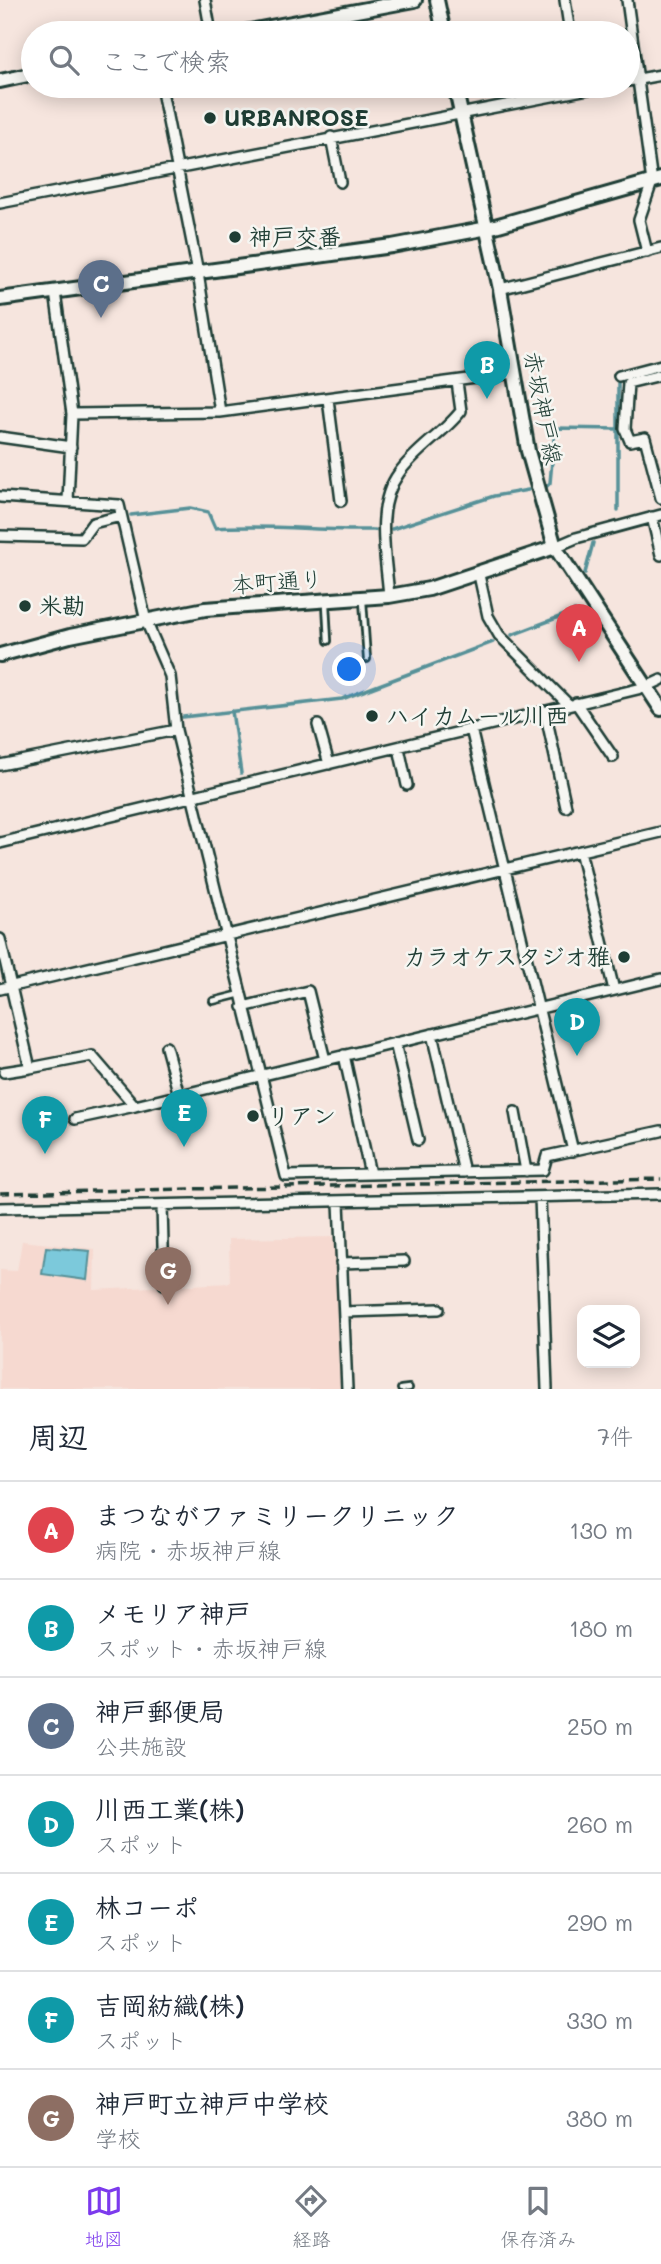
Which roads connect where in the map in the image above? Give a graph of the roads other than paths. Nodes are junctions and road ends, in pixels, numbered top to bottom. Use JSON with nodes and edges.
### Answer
{"nodes":[{"id":1,"x":205,"y":0,"type":"edge"},
{"id":2,"x":415,"y":0,"type":"edge"},
{"id":3,"x":437,"y":0,"type":"edge"},
{"id":4,"x":565,"y":0,"type":"edge"},
{"id":5,"x":627,"y":0,"type":"edge"},
{"id":6,"x":209,"y":21,"type":"edge"},
{"id":7,"x":303,"y":21,"type":"edge"},
{"id":8,"x":441,"y":21,"type":"edge"},
{"id":9,"x":568,"y":21,"type":"edge"},
{"id":10,"x":630,"y":21,"type":"edge"},
{"id":11,"x":661,"y":75,"type":"edge"},
{"id":12,"x":21,"y":76,"type":"edge"},
{"id":13,"x":640,"y":79,"type":"joint"},
{"id":14,"x":0,"y":80,"type":"edge"},
{"id":15,"x":163,"y":98,"type":"edge"},
{"id":16,"x":458,"y":98,"type":"edge"},
{"id":17,"x":530,"y":98,"type":"edge"},
{"id":18,"x":461,"y":112,"type":"junction"},
{"id":19,"x":331,"y":137,"type":"junction"},
{"id":20,"x":177,"y":167,"type":"junction"},
{"id":21,"x":657,"y":181,"type":"edge"},
{"id":22,"x":340,"y":182,"type":"dead end"},
{"id":23,"x":0,"y":203,"type":"edge"},
{"id":24,"x":488,"y":228,"type":"junction"},
{"id":25,"x":661,"y":248,"type":"edge"},
{"id":26,"x":646,"y":252,"type":"junction"},
{"id":27,"x":198,"y":273,"type":"junction"},
{"id":28,"x":500,"y":289,"type":"junction"},
{"id":29,"x":55,"y":292,"type":"junction"},
{"id":30,"x":0,"y":299,"type":"edge"},
{"id":31,"x":661,"y":365,"type":"edge"},
{"id":32,"x":514,"y":373,"type":"junction"},
{"id":33,"x":661,"y":375,"type":"edge"},
{"id":34,"x":619,"y":376,"type":"dead end"},
{"id":35,"x":457,"y":382,"type":"junction"},
{"id":36,"x":328,"y":399,"type":"junction"},
{"id":37,"x":220,"y":412,"type":"junction"},
{"id":38,"x":72,"y":414,"type":"junction"},
{"id":39,"x":0,"y":437,"type":"edge"},
{"id":40,"x":71,"y":447,"type":"junction"},
{"id":41,"x":337,"y":470,"type":"junction"},
{"id":42,"x":324,"y":472,"type":"dead end"},
{"id":43,"x":0,"y":497,"type":"edge"},
{"id":44,"x":661,"y":498,"type":"edge"},
{"id":45,"x":68,"y":501,"type":"junction"},
{"id":46,"x":341,"y":501,"type":"dead end"},
{"id":47,"x":121,"y":516,"type":"junction"},
{"id":48,"x":656,"y":516,"type":"edge"},
{"id":49,"x":0,"y":536,"type":"edge"},
{"id":50,"x":555,"y":547,"type":"junction"},
{"id":51,"x":661,"y":555,"type":"edge"},
{"id":52,"x":480,"y":575,"type":"junction"},
{"id":53,"x":389,"y":596,"type":"junction"},
{"id":54,"x":363,"y":597,"type":"junction"},
{"id":55,"x":326,"y":600,"type":"junction"},
{"id":56,"x":146,"y":621,"type":"junction"},
{"id":57,"x":327,"y":642,"type":"dead end"},
{"id":58,"x":0,"y":655,"type":"edge"},
{"id":59,"x":367,"y":659,"type":"dead end"},
{"id":60,"x":661,"y":680,"type":"edge"},
{"id":61,"x":646,"y":687,"type":"junction"},
{"id":62,"x":573,"y":704,"type":"junction"},
{"id":63,"x":661,"y":709,"type":"edge"},
{"id":64,"x":545,"y":711,"type":"junction"},
{"id":65,"x":318,"y":725,"type":"dead end"},
{"id":66,"x":471,"y":729,"type":"junction"},
{"id":67,"x":176,"y":730,"type":"junction"},
{"id":68,"x":399,"y":748,"type":"junction"},
{"id":69,"x":613,"y":757,"type":"dead end"},
{"id":70,"x":329,"y":764,"type":"junction"},
{"id":71,"x":0,"y":765,"type":"edge"},
{"id":72,"x":407,"y":785,"type":"dead end"},
{"id":73,"x":194,"y":796,"type":"junction"},
{"id":74,"x":566,"y":807,"type":"dead end"},
{"id":75,"x":661,"y":832,"type":"edge"},
{"id":76,"x":0,"y":843,"type":"edge"},
{"id":77,"x":580,"y":851,"type":"junction"},
{"id":78,"x":505,"y":869,"type":"junction"},
{"id":79,"x":227,"y":935,"type":"junction"},
{"id":80,"x":0,"y":939,"type":"edge"},
{"id":81,"x":661,"y":979,"type":"edge"},
{"id":82,"x":12,"y":987,"type":"junction"},
{"id":83,"x":0,"y":989,"type":"edge"},
{"id":84,"x":614,"y":990,"type":"junction"},
{"id":85,"x":241,"y":994,"type":"junction"},
{"id":86,"x":213,"y":1001,"type":"dead end"},
{"id":87,"x":243,"y":1007,"type":"junction"},
{"id":88,"x":538,"y":1009,"type":"junction"},
{"id":89,"x":432,"y":1034,"type":"junction"},
{"id":90,"x":395,"y":1043,"type":"junction"},
{"id":91,"x":166,"y":1047,"type":"dead end"},
{"id":92,"x":344,"y":1055,"type":"junction"},
{"id":93,"x":325,"y":1060,"type":"junction"},
{"id":94,"x":30,"y":1068,"type":"junction"},
{"id":95,"x":4,"y":1072,"type":"dead end"},
{"id":96,"x":260,"y":1075,"type":"junction"},
{"id":97,"x":179,"y":1095,"type":"junction"},
{"id":98,"x":135,"y":1106,"type":"junction"},
{"id":99,"x":515,"y":1112,"type":"dead end"},
{"id":100,"x":75,"y":1119,"type":"dead end"},
{"id":101,"x":661,"y":1131,"type":"edge"},
{"id":102,"x":418,"y":1140,"type":"dead end"},
{"id":103,"x":573,"y":1151,"type":"junction"},
{"id":104,"x":526,"y":1171,"type":"junction"},
{"id":105,"x":464,"y":1172,"type":"junction"},
{"id":106,"x":370,"y":1174,"type":"junction"},
{"id":107,"x":661,"y":1194,"type":"edge"},
{"id":108,"x":540,"y":1197,"type":"junction"},
{"id":109,"x":338,"y":1202,"type":"junction"},
{"id":110,"x":162,"y":1205,"type":"junction"},
{"id":111,"x":0,"y":1208,"type":"edge"},
{"id":112,"x":404,"y":1261,"type":"dead end"},
{"id":113,"x":341,"y":1263,"type":"junction"},
{"id":114,"x":164,"y":1284,"type":"dead end"},
{"id":115,"x":439,"y":1309,"type":"dead end"},
{"id":116,"x":344,"y":1312,"type":"junction"},
{"id":117,"x":408,"y":1388,"type":"edge"},
{"id":118,"x":347,"y":1389,"type":"edge"},
{"id":119,"x":401,"y":1389,"type":"edge"},
{"id":120,"x":547,"y":1389,"type":"edge"}],
"edges":[{"from":1,"to":6,"type":"street"},
{"from":2,"to":7,"type":"street"},
{"from":3,"to":8,"type":"street"},
{"from":4,"to":9,"type":"street"},
{"from":5,"to":10,"type":"street"},
{"from":11,"to":13,"type":"street"},
{"from":12,"to":14,"type":"street"},
{"from":13,"to":21,"type":"street"},
{"from":15,"to":20,"type":"street"},
{"from":16,"to":18,"type":"street","name":"赤坂神戸線"},
{"from":17,"to":18,"type":"street"},
{"from":18,"to":19,"type":"street"},
{"from":18,"to":24,"type":"street","name":"赤坂神戸線"},
{"from":19,"to":20,"type":"street"},
{"from":19,"to":22,"type":"street"},
{"from":20,"to":23,"type":"street"},
{"from":20,"to":27,"type":"street"},
{"from":21,"to":24,"type":"street"},
{"from":21,"to":26,"type":"street"},
{"from":24,"to":27,"type":"street"},
{"from":24,"to":28,"type":"street","name":"赤坂神戸線"},
{"from":25,"to":26,"type":"street"},
{"from":26,"to":28,"type":"street"},
{"from":27,"to":29,"type":"street"},
{"from":27,"to":37,"type":"street"},
{"from":28,"to":32,"type":"street","name":"赤坂神戸線"},
{"from":29,"to":30,"type":"street"},
{"from":29,"to":38,"type":"street"},
{"from":31,"to":34,"type":"street"},
{"from":32,"to":35,"type":"street"},
{"from":32,"to":50,"type":"street","name":"赤坂神戸線"},
{"from":33,"to":44,"type":"street"},
{"from":35,"to":36,"type":"street"},
{"from":35,"to":53,"type":"street"},
{"from":36,"to":37,"type":"street"},
{"from":36,"to":41,"type":"street"},
{"from":37,"to":38,"type":"street"},
{"from":38,"to":40,"type":"street"},
{"from":39,"to":40,"type":"street"},
{"from":40,"to":45,"type":"street"},
{"from":41,"to":42,"type":"street"},
{"from":41,"to":46,"type":"street"},
{"from":43,"to":45,"type":"street"},
{"from":45,"to":47,"type":"street"},
{"from":47,"to":49,"type":"street"},
{"from":47,"to":56,"type":"street"},
{"from":48,"to":50,"type":"street"},
{"from":48,"to":51,"type":"street"},
{"from":50,"to":52,"type":"street","name":"本町通り"},
{"from":50,"to":61,"type":"street","name":"赤坂神戸線"},
{"from":52,"to":53,"type":"street","name":"本町通り"},
{"from":52,"to":62,"type":"street"},
{"from":53,"to":54,"type":"street","name":"本町通り"},
{"from":54,"to":55,"type":"street","name":"本町通り"},
{"from":54,"to":59,"type":"lane"},
{"from":55,"to":56,"type":"street","name":"本町通り"},
{"from":55,"to":57,"type":"lane"},
{"from":56,"to":58,"type":"street","name":"本町通り"},
{"from":56,"to":67,"type":"street"},
{"from":60,"to":61,"type":"street"},
{"from":61,"to":62,"type":"street"},
{"from":61,"to":63,"type":"street","name":"赤坂神戸線"},
{"from":62,"to":64,"type":"street"},
{"from":62,"to":69,"type":"street"},
{"from":64,"to":66,"type":"street"},
{"from":64,"to":74,"type":"street"},
{"from":65,"to":70,"type":"street"},
{"from":66,"to":68,"type":"street"},
{"from":66,"to":78,"type":"street"},
{"from":67,"to":71,"type":"street"},
{"from":67,"to":73,"type":"street"},
{"from":68,"to":70,"type":"street"},
{"from":68,"to":72,"type":"street"},
{"from":70,"to":73,"type":"street"},
{"from":73,"to":76,"type":"street"},
{"from":73,"to":79,"type":"street"},
{"from":75,"to":77,"type":"street"},
{"from":77,"to":78,"type":"street"},
{"from":77,"to":84,"type":"street"},
{"from":78,"to":79,"type":"street"},
{"from":78,"to":88,"type":"street"},
{"from":79,"to":82,"type":"street"},
{"from":79,"to":85,"type":"street"},
{"from":80,"to":82,"type":"street"},
{"from":81,"to":84,"type":"street"},
{"from":82,"to":83,"type":"street"},
{"from":82,"to":94,"type":"street"},
{"from":84,"to":88,"type":"street"},
{"from":85,"to":86,"type":"lane"},
{"from":85,"to":87,"type":"street"},
{"from":87,"to":93,"type":"street"},
{"from":87,"to":96,"type":"street"},
{"from":88,"to":89,"type":"street"},
{"from":88,"to":103,"type":"street"},
{"from":89,"to":90,"type":"street"},
{"from":89,"to":105,"type":"street"},
{"from":90,"to":92,"type":"street"},
{"from":90,"to":102,"type":"street"},
{"from":91,"to":97,"type":"street"},
{"from":92,"to":93,"type":"street"},
{"from":92,"to":106,"type":"street"},
{"from":93,"to":96,"type":"street"},
{"from":94,"to":95,"type":"street"},
{"from":94,"to":98,"type":"street"},
{"from":96,"to":97,"type":"street"},
{"from":96,"to":106,"type":"street"},
{"from":97,"to":98,"type":"street"},
{"from":98,"to":100,"type":"street"},
{"from":99,"to":104,"type":"street"},
{"from":101,"to":103,"type":"street"},
{"from":103,"to":104,"type":"street"},
{"from":104,"to":105,"type":"street"},
{"from":105,"to":106,"type":"street"},
{"from":107,"to":108,"type":"street"},
{"from":108,"to":109,"type":"street"},
{"from":108,"to":120,"type":"street"},
{"from":109,"to":110,"type":"street"},
{"from":109,"to":113,"type":"street"},
{"from":110,"to":111,"type":"street"},
{"from":110,"to":114,"type":"street"},
{"from":112,"to":113,"type":"street"},
{"from":113,"to":116,"type":"street"},
{"from":115,"to":116,"type":"street"},
{"from":116,"to":118,"type":"street"},
{"from":117,"to":119,"type":"lane"}]}
